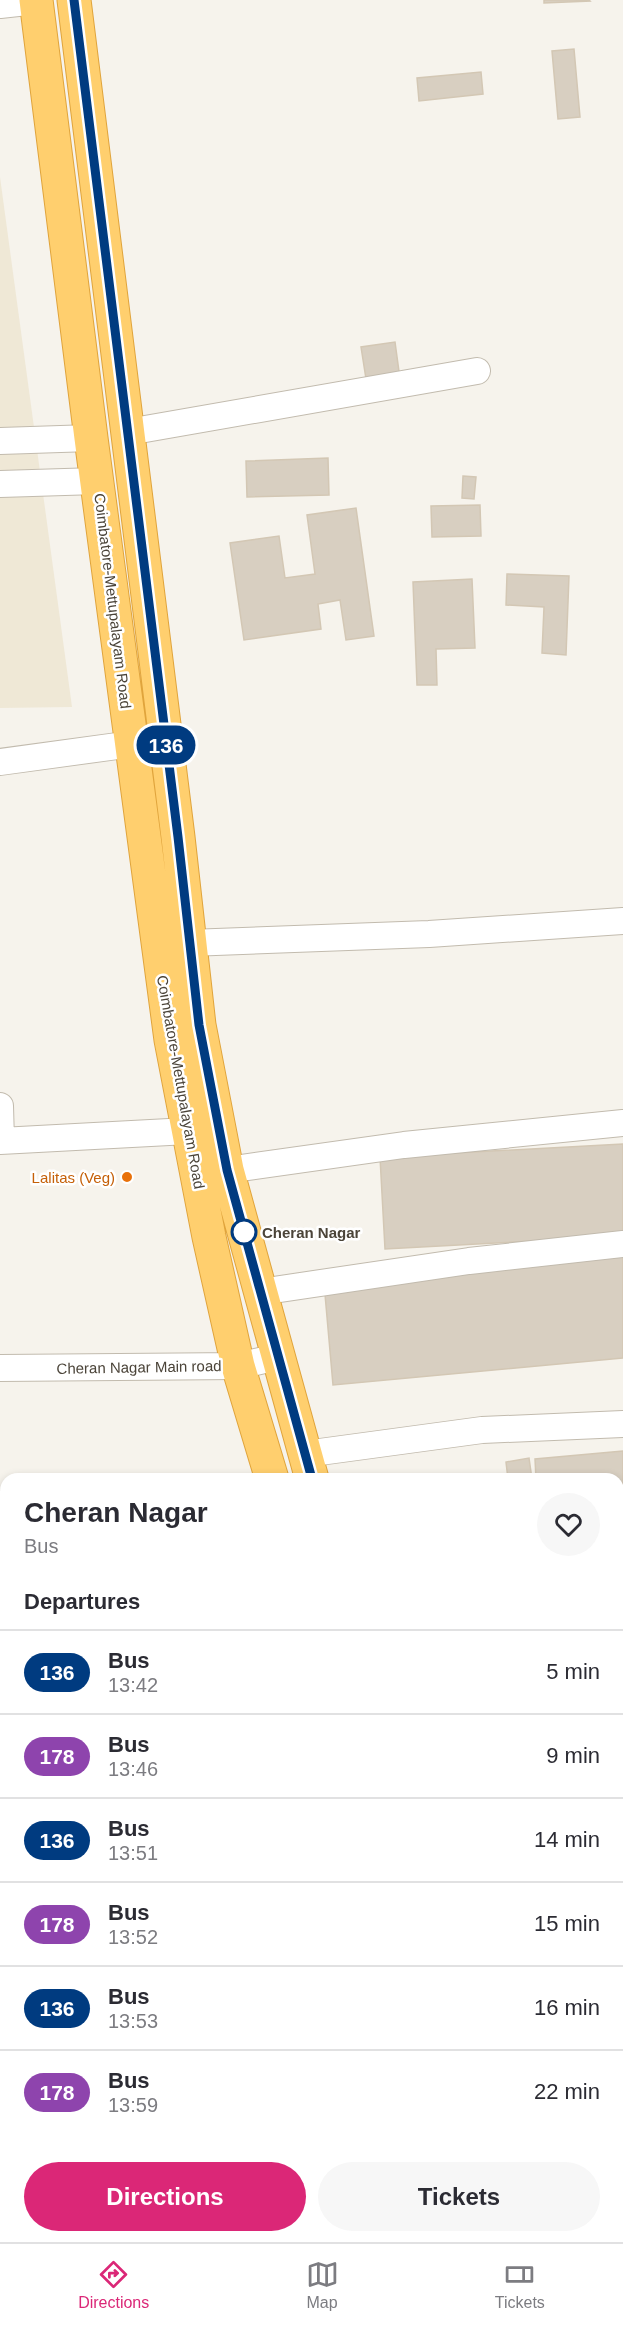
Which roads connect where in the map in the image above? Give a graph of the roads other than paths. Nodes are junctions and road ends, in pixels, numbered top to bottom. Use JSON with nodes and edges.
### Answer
{"nodes":[{"id":1,"x":74,"y":0,"type":"edge"},
{"id":2,"x":36,"y":1,"type":"edge"},
{"id":3,"x":0,"y":5,"type":"edge"},
{"id":4,"x":477,"y":371,"type":"dead end"},
{"id":5,"x":128,"y":432,"type":"junction"},
{"id":6,"x":91,"y":438,"type":"junction"},
{"id":7,"x":0,"y":441,"type":"edge"},
{"id":8,"x":98,"y":481,"type":"junction"},
{"id":9,"x":0,"y":484,"type":"edge"},
{"id":10,"x":132,"y":744,"type":"junction"},
{"id":11,"x":0,"y":762,"type":"edge"},
{"id":12,"x":623,"y":921,"type":"edge"},
{"id":13,"x":189,"y":943,"type":"junction"},
{"id":14,"x":0,"y":1106,"type":"edge"},
{"id":15,"x":623,"y":1123,"type":"edge"},
{"id":16,"x":188,"y":1131,"type":"junction"},
{"id":17,"x":1,"y":1141,"type":"edge"},
{"id":18,"x":227,"y":1170,"type":"junction"},
{"id":19,"x":623,"y":1244,"type":"edge"},
{"id":20,"x":260,"y":1292,"type":"junction"},
{"id":21,"x":277,"y":1357,"type":"junction"},
{"id":22,"x":238,"y":1366,"type":"junction"},
{"id":23,"x":0,"y":1368,"type":"edge"},
{"id":24,"x":623,"y":1424,"type":"edge"},
{"id":25,"x":309,"y":1467,"type":"edge"},
{"id":26,"x":270,"y":1473,"type":"edge"}],
"edges":[{"from":1,"to":5,"type":"highway"},
{"from":2,"to":3,"type":"street"},
{"from":2,"to":6,"type":"highway","name":"Coimbatore-Mettupalayam Road"},
{"from":4,"to":5,"type":"street"},
{"from":5,"to":13,"type":"highway"},
{"from":6,"to":7,"type":"street"},
{"from":6,"to":8,"type":"highway","name":"Coimbatore-Mettupalayam Road"},
{"from":8,"to":9,"type":"street"},
{"from":8,"to":10,"type":"highway","name":"Coimbatore-Mettupalayam Road"},
{"from":10,"to":11,"type":"street"},
{"from":10,"to":16,"type":"highway","name":"Coimbatore-Mettupalayam Road"},
{"from":12,"to":13,"type":"street"},
{"from":13,"to":18,"type":"highway"},
{"from":14,"to":17,"type":"street"},
{"from":15,"to":18,"type":"street"},
{"from":16,"to":17,"type":"street"},
{"from":16,"to":22,"type":"highway","name":"Coimbatore-Mettupalayam Road"},
{"from":18,"to":20,"type":"highway"},
{"from":19,"to":20,"type":"street"},
{"from":20,"to":21,"type":"highway"},
{"from":21,"to":22,"type":"street","name":"Cheran Nagar Main road"},
{"from":21,"to":25,"type":"highway"},
{"from":22,"to":23,"type":"street","name":"Cheran Nagar Main road"},
{"from":22,"to":26,"type":"highway","name":"Coimbatore-Mettupalayam Road"},
{"from":24,"to":25,"type":"street"}]}
